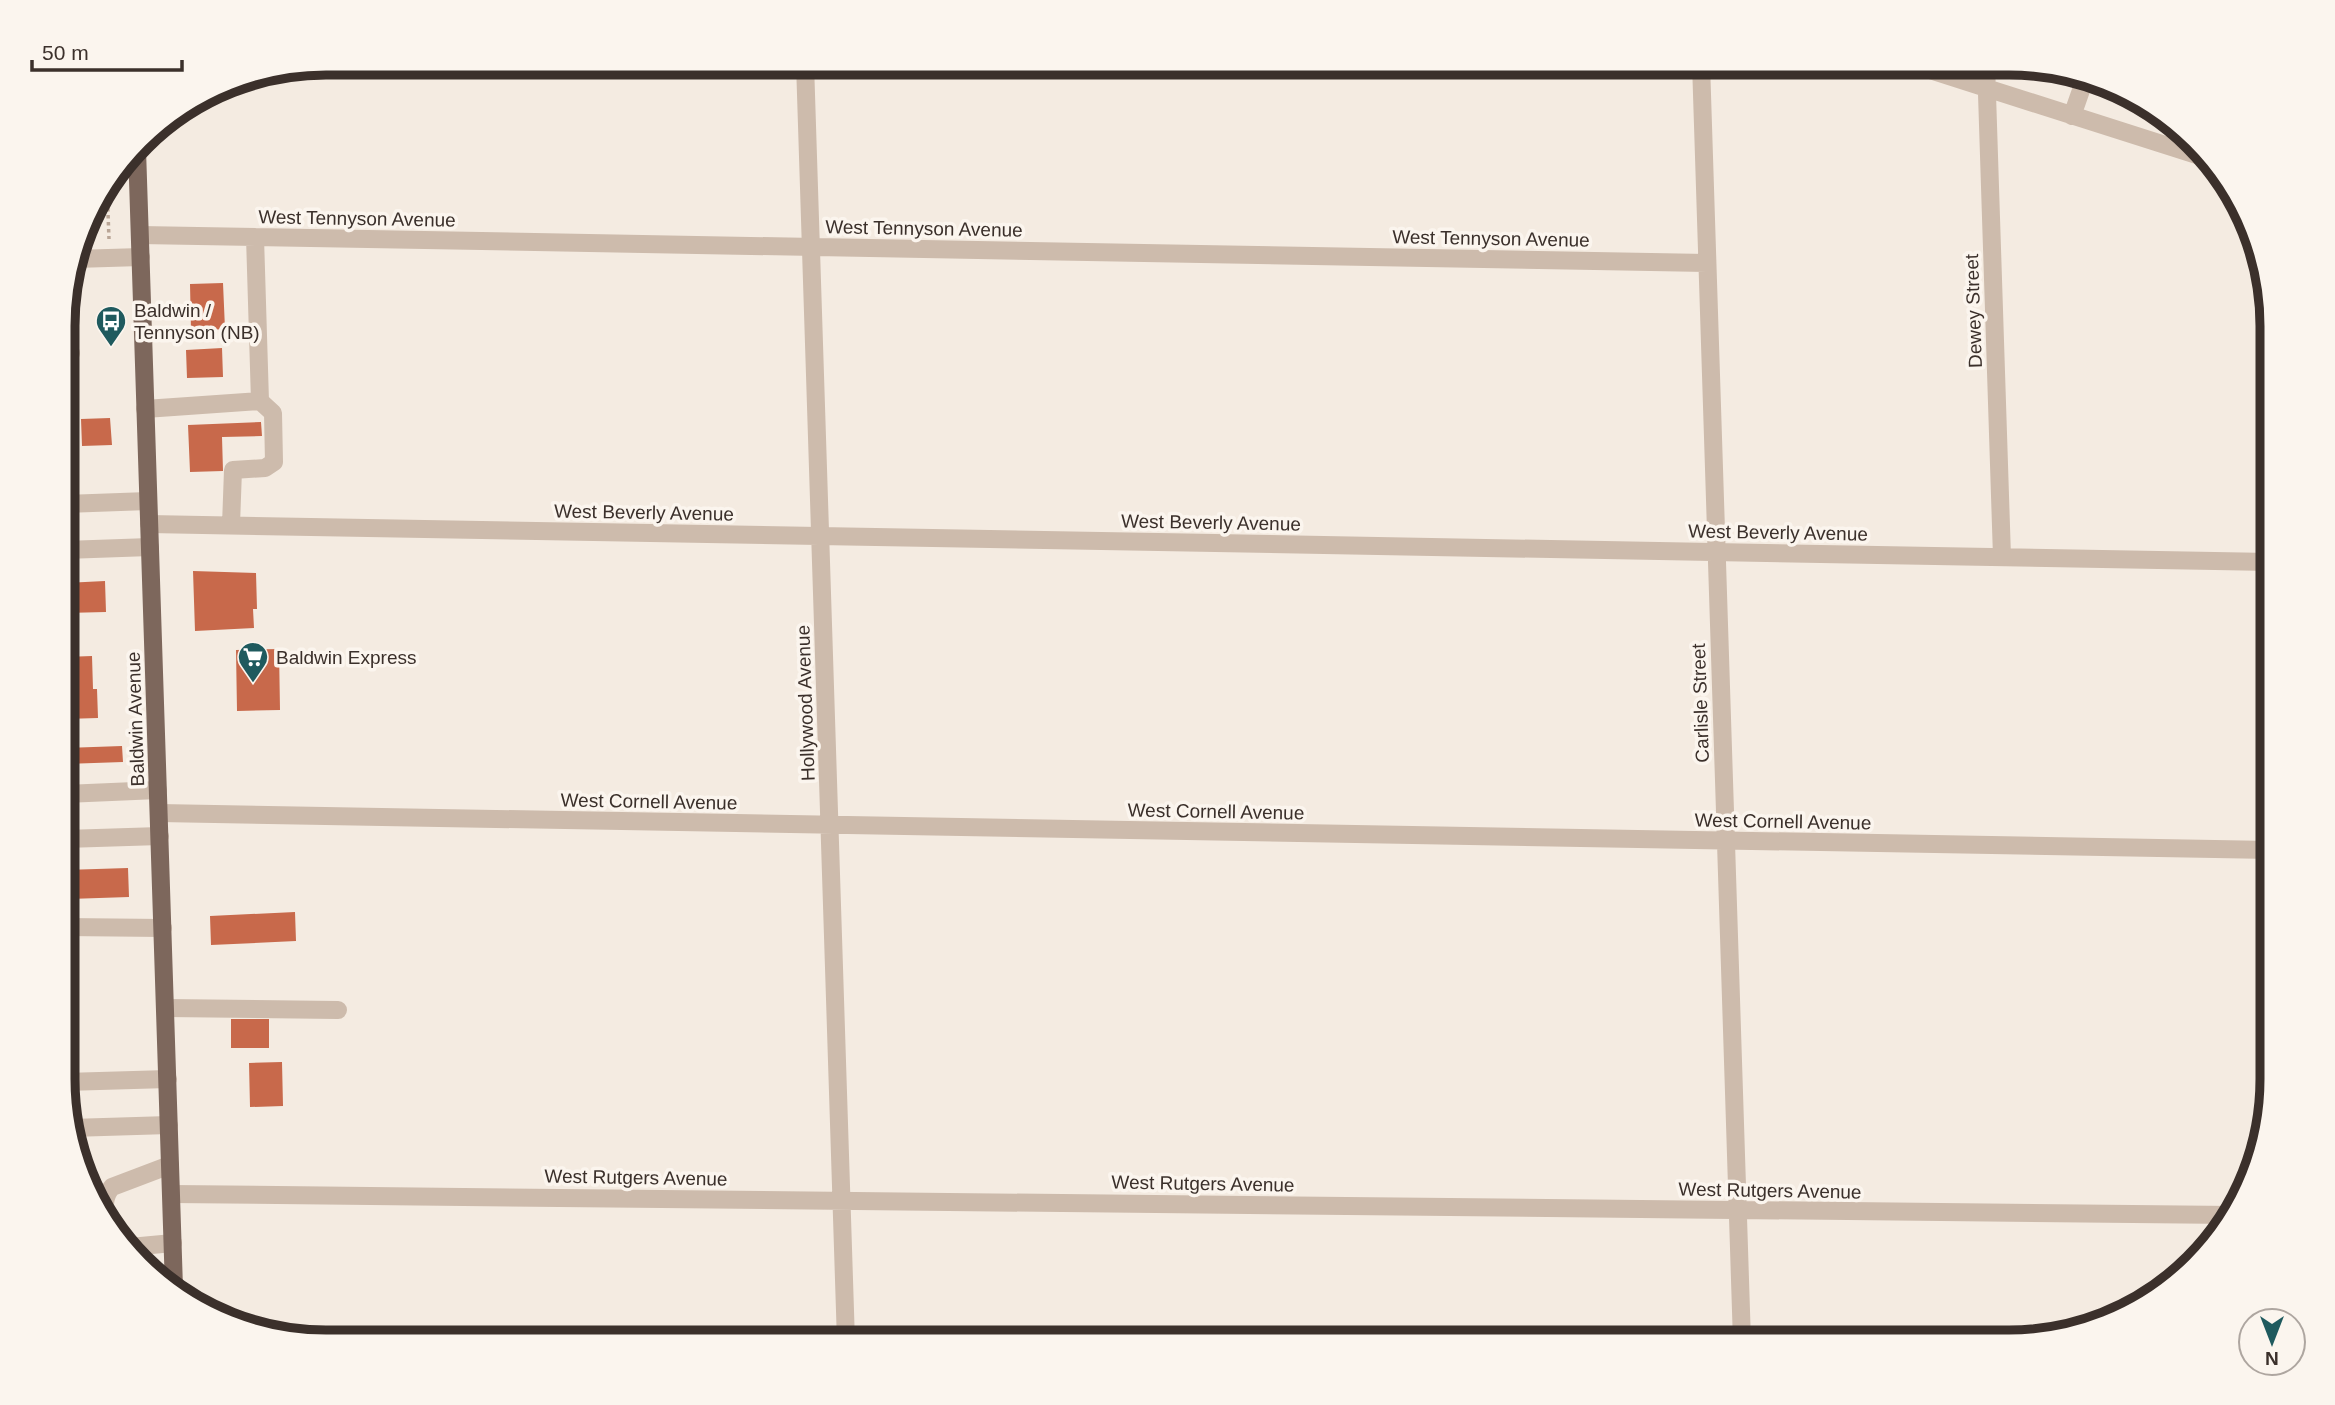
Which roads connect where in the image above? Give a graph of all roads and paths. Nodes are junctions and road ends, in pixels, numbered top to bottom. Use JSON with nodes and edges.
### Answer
{"nodes":[{"id":1,"x":804,"y":75,"type":"edge"},
{"id":2,"x":1701,"y":75,"type":"edge"},
{"id":3,"x":1946,"y":75,"type":"edge"},
{"id":4,"x":1986,"y":75,"type":"edge"},
{"id":5,"x":2082,"y":87,"type":"edge"},
{"id":6,"x":1987,"y":88,"type":"junction"},
{"id":7,"x":2072,"y":116,"type":"junction"},
{"id":8,"x":2190,"y":153,"type":"edge"},
{"id":9,"x":137,"y":162,"type":"edge"},
{"id":10,"x":107,"y":204,"type":"edge"},
{"id":11,"x":140,"y":235,"type":"junction"},
{"id":12,"x":255,"y":237,"type":"junction"},
{"id":13,"x":811,"y":247,"type":"junction"},
{"id":14,"x":141,"y":257,"type":"junction"},
{"id":15,"x":109,"y":258,"type":"junction"},
{"id":16,"x":85,"y":259,"type":"edge"},
{"id":17,"x":1707,"y":263,"type":"junction"},
{"id":18,"x":260,"y":401,"type":"junction"},
{"id":19,"x":145,"y":408,"type":"junction"},
{"id":20,"x":148,"y":501,"type":"junction"},
{"id":21,"x":75,"y":504,"type":"edge"},
{"id":22,"x":149,"y":524,"type":"junction"},
{"id":23,"x":231,"y":525,"type":"junction"},
{"id":24,"x":820,"y":536,"type":"junction"},
{"id":25,"x":150,"y":547,"type":"junction"},
{"id":26,"x":75,"y":550,"type":"edge"},
{"id":27,"x":1717,"y":552,"type":"junction"},
{"id":28,"x":2001,"y":558,"type":"junction"},
{"id":29,"x":2260,"y":562,"type":"edge"},
{"id":30,"x":158,"y":790,"type":"junction"},
{"id":31,"x":75,"y":794,"type":"edge"},
{"id":32,"x":159,"y":813,"type":"junction"},
{"id":33,"x":830,"y":825,"type":"junction"},
{"id":34,"x":160,"y":836,"type":"junction"},
{"id":35,"x":75,"y":839,"type":"edge"},
{"id":36,"x":1726,"y":841,"type":"junction"},
{"id":37,"x":2260,"y":850,"type":"edge"},
{"id":38,"x":75,"y":927,"type":"edge"},
{"id":39,"x":163,"y":928,"type":"junction"},
{"id":40,"x":166,"y":1008,"type":"junction"},
{"id":41,"x":338,"y":1010,"type":"dead end"},
{"id":42,"x":168,"y":1079,"type":"junction"},
{"id":43,"x":75,"y":1082,"type":"edge"},
{"id":44,"x":169,"y":1125,"type":"junction"},
{"id":45,"x":80,"y":1128,"type":"edge"},
{"id":46,"x":170,"y":1165,"type":"junction"},
{"id":47,"x":172,"y":1194,"type":"junction"},
{"id":48,"x":105,"y":1197,"type":"edge"},
{"id":49,"x":842,"y":1201,"type":"junction"},
{"id":50,"x":1738,"y":1210,"type":"junction"},
{"id":51,"x":2219,"y":1215,"type":"edge"},
{"id":52,"x":173,"y":1243,"type":"junction"},
{"id":53,"x":140,"y":1246,"type":"edge"},
{"id":54,"x":174,"y":1279,"type":"edge"},
{"id":55,"x":846,"y":1330,"type":"edge"},
{"id":56,"x":1742,"y":1330,"type":"edge"}],
"edges":[{"from":1,"to":13,"type":"street","name":"Hollywood Avenue"},
{"from":2,"to":17,"type":"street","name":"Carlisle Street"},
{"from":3,"to":6,"type":"street"},
{"from":4,"to":6,"type":"street","name":"Dewey Street"},
{"from":5,"to":7,"type":"street"},
{"from":6,"to":7,"type":"street"},
{"from":6,"to":28,"type":"street","name":"Dewey Street"},
{"from":7,"to":8,"type":"street"},
{"from":9,"to":11,"type":"main road","name":"Baldwin Avenue"},
{"from":10,"to":15,"type":"path"},
{"from":11,"to":12,"type":"street","name":"West Tennyson Avenue"},
{"from":11,"to":14,"type":"main road","name":"Baldwin Avenue"},
{"from":12,"to":13,"type":"street","name":"West Tennyson Avenue"},
{"from":12,"to":18,"type":"street"},
{"from":13,"to":17,"type":"street","name":"West Tennyson Avenue"},
{"from":13,"to":24,"type":"street","name":"Hollywood Avenue"},
{"from":14,"to":15,"type":"street"},
{"from":14,"to":19,"type":"main road","name":"Baldwin Avenue"},
{"from":15,"to":16,"type":"street"},
{"from":17,"to":27,"type":"street","name":"Carlisle Street"},
{"from":18,"to":19,"type":"street"},
{"from":18,"to":23,"type":"street"},
{"from":19,"to":20,"type":"main road","name":"Baldwin Avenue"},
{"from":20,"to":21,"type":"street"},
{"from":20,"to":22,"type":"main road","name":"Baldwin Avenue"},
{"from":22,"to":23,"type":"street","name":"West Beverly Avenue"},
{"from":22,"to":25,"type":"main road","name":"Baldwin Avenue"},
{"from":23,"to":24,"type":"street","name":"West Beverly Avenue"},
{"from":24,"to":27,"type":"street","name":"West Beverly Avenue"},
{"from":24,"to":33,"type":"street","name":"Hollywood Avenue"},
{"from":25,"to":26,"type":"street"},
{"from":25,"to":30,"type":"main road","name":"Baldwin Avenue"},
{"from":27,"to":28,"type":"street","name":"West Beverly Avenue"},
{"from":27,"to":36,"type":"street","name":"Carlisle Street"},
{"from":28,"to":29,"type":"street","name":"West Beverly Avenue"},
{"from":30,"to":31,"type":"street"},
{"from":30,"to":32,"type":"main road","name":"Baldwin Avenue"},
{"from":32,"to":33,"type":"street","name":"West Cornell Avenue"},
{"from":32,"to":34,"type":"main road","name":"Baldwin Avenue"},
{"from":33,"to":36,"type":"street","name":"West Cornell Avenue"},
{"from":33,"to":49,"type":"street","name":"Hollywood Avenue"},
{"from":34,"to":35,"type":"street"},
{"from":34,"to":39,"type":"main road","name":"Baldwin Avenue"},
{"from":36,"to":37,"type":"street","name":"West Cornell Avenue"},
{"from":36,"to":50,"type":"street","name":"Carlisle Street"},
{"from":38,"to":39,"type":"street"},
{"from":39,"to":40,"type":"main road","name":"Baldwin Avenue"},
{"from":40,"to":41,"type":"street"},
{"from":40,"to":42,"type":"main road","name":"Baldwin Avenue"},
{"from":42,"to":43,"type":"street"},
{"from":42,"to":44,"type":"main road","name":"Baldwin Avenue"},
{"from":44,"to":45,"type":"street"},
{"from":44,"to":46,"type":"main road","name":"Baldwin Avenue"},
{"from":46,"to":47,"type":"main road","name":"Baldwin Avenue"},
{"from":46,"to":48,"type":"street"},
{"from":47,"to":49,"type":"street","name":"West Rutgers Avenue"},
{"from":47,"to":52,"type":"main road","name":"Baldwin Avenue"},
{"from":49,"to":50,"type":"street","name":"West Rutgers Avenue"},
{"from":49,"to":55,"type":"street","name":"Hollywood Avenue"},
{"from":50,"to":51,"type":"street","name":"West Rutgers Avenue"},
{"from":50,"to":56,"type":"street","name":"Carlisle Street"},
{"from":52,"to":53,"type":"street"},
{"from":52,"to":54,"type":"main road","name":"Baldwin Avenue"}]}
